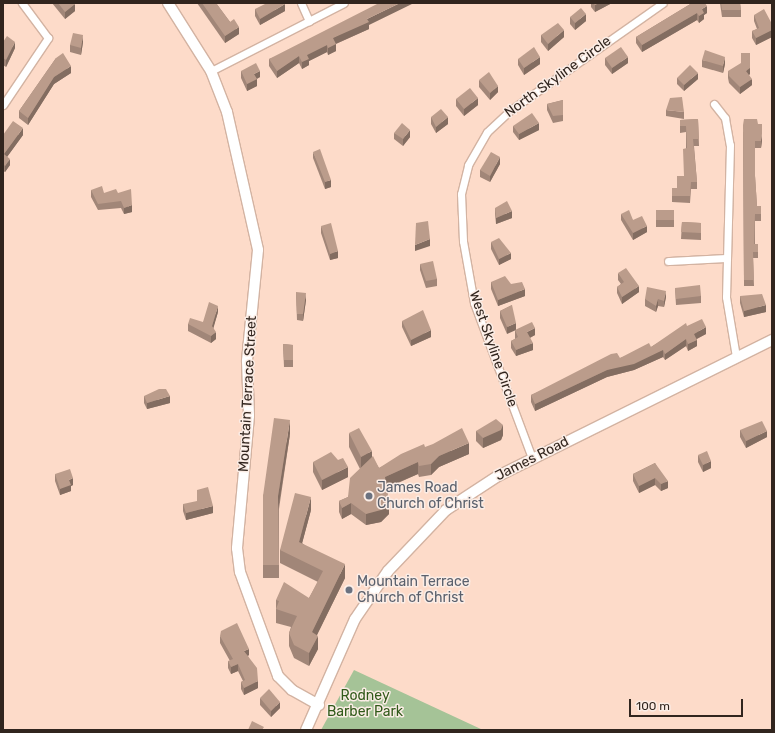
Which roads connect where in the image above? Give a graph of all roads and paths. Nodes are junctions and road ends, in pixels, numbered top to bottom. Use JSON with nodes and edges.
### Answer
{"nodes":[{"id":1,"x":22,"y":3,"type":"edge"},
{"id":2,"x":168,"y":3,"type":"edge"},
{"id":3,"x":301,"y":3,"type":"edge"},
{"id":4,"x":344,"y":3,"type":"edge"},
{"id":5,"x":662,"y":3,"type":"edge"},
{"id":6,"x":309,"y":21,"type":"junction"},
{"id":7,"x":212,"y":71,"type":"junction"},
{"id":8,"x":714,"y":104,"type":"dead end"},
{"id":9,"x":3,"y":105,"type":"edge"},
{"id":10,"x":468,"y":165,"type":"joint"},
{"id":11,"x":727,"y":258,"type":"junction"},
{"id":12,"x":668,"y":261,"type":"dead end"},
{"id":13,"x":772,"y":340,"type":"edge"},
{"id":14,"x":736,"y":357,"type":"junction"},
{"id":15,"x":532,"y":458,"type":"junction"},
{"id":16,"x":319,"y":705,"type":"junction"},
{"id":17,"x":306,"y":730,"type":"edge"}],
"edges":[{"from":1,"to":9,"type":"street"},
{"from":2,"to":7,"type":"street","name":"Mountain Terrace Street"},
{"from":3,"to":6,"type":"street"},
{"from":4,"to":6,"type":"street"},
{"from":5,"to":10,"type":"street","name":"North Skyline Circle"},
{"from":6,"to":7,"type":"street"},
{"from":7,"to":16,"type":"street","name":"Mountain Terrace Street"},
{"from":8,"to":11,"type":"street"},
{"from":10,"to":15,"type":"street","name":"West Skyline Circle"},
{"from":11,"to":12,"type":"street"},
{"from":11,"to":14,"type":"street"},
{"from":13,"to":14,"type":"street","name":"James Road"},
{"from":14,"to":15,"type":"street","name":"James Road"},
{"from":15,"to":16,"type":"street","name":"James Road"},
{"from":16,"to":17,"type":"street","name":"James Road"}]}
